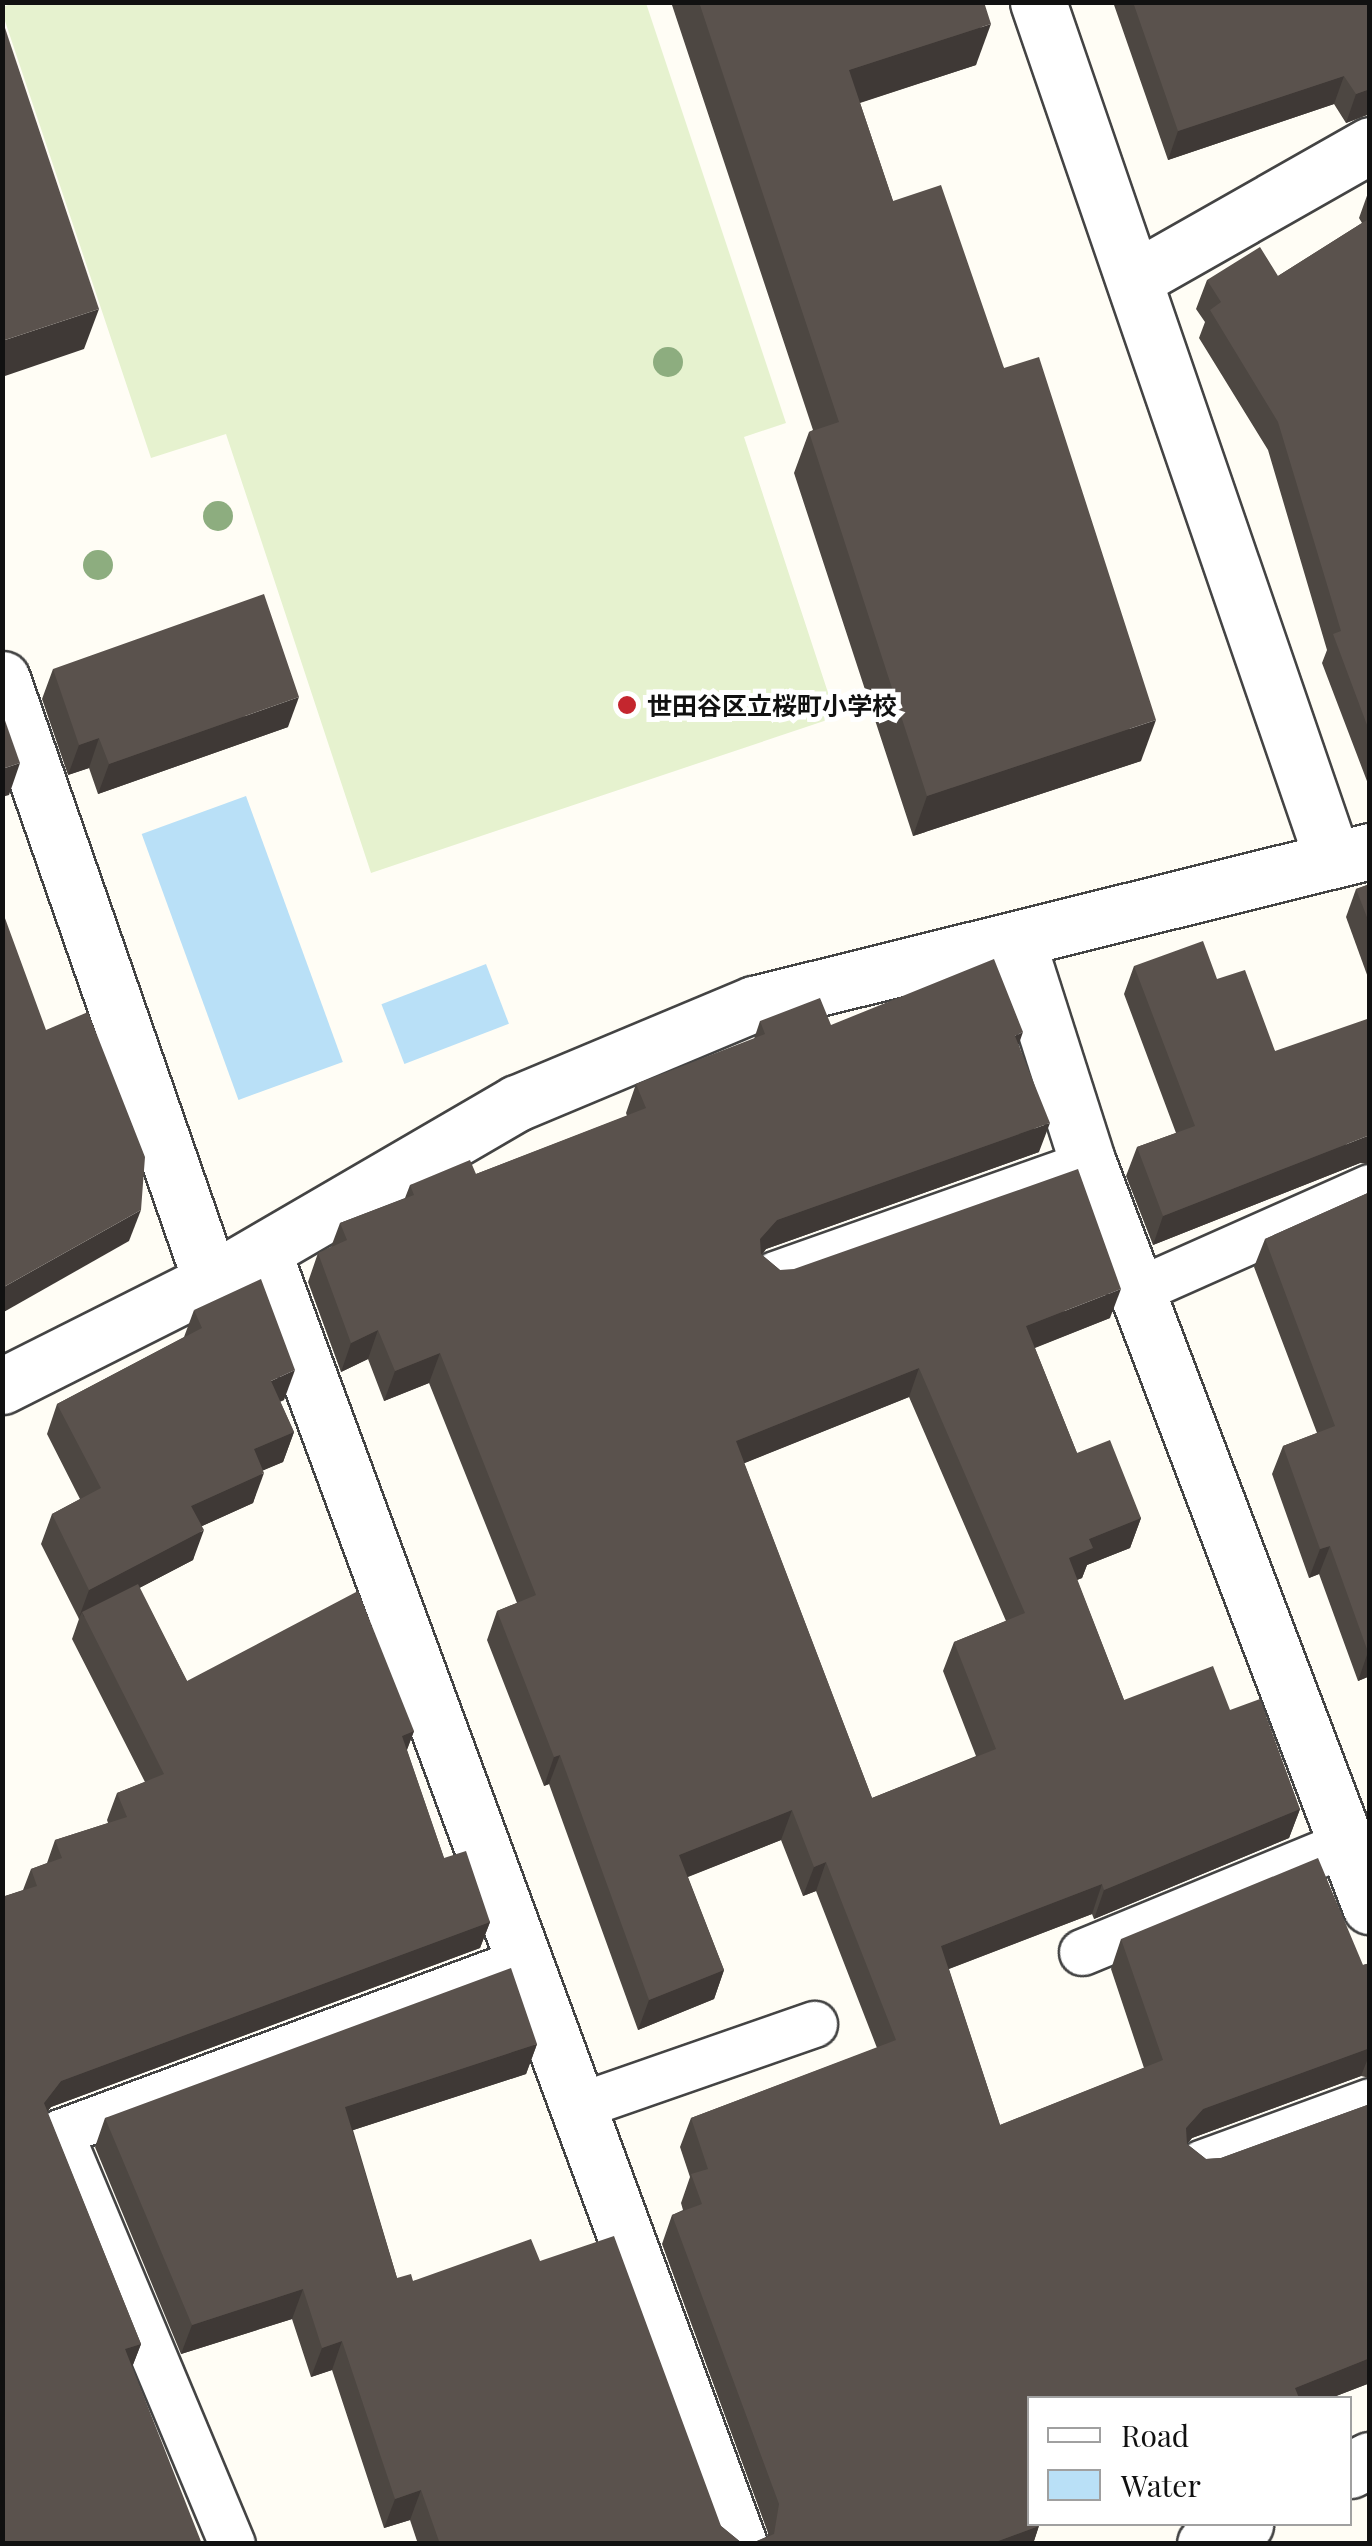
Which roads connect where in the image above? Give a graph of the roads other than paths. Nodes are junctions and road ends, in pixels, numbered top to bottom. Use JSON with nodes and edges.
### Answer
{"nodes":[{"id":1,"x":1038,"y":2,"type":"edge"},
{"id":2,"x":1370,"y":145,"type":"edge"},
{"id":3,"x":1138,"y":277,"type":"junction"},
{"id":4,"x":2,"y":679,"type":"edge"},
{"id":5,"x":1351,"y":854,"type":"edge"},
{"id":6,"x":1017,"y":941,"type":"junction"},
{"id":7,"x":1088,"y":1163,"type":"junction"},
{"id":8,"x":1370,"y":1187,"type":"edge"},
{"id":9,"x":263,"y":1252,"type":"junction"},
{"id":10,"x":776,"y":1274,"type":"edge"},
{"id":11,"x":211,"y":1281,"type":"junction"},
{"id":12,"x":1136,"y":1290,"type":"junction"},
{"id":13,"x":2,"y":1386,"type":"edge"},
{"id":14,"x":1360,"y":1870,"type":"edge"},
{"id":15,"x":1082,"y":1952,"type":"dead end"},
{"id":16,"x":524,"y":1960,"type":"junction"},
{"id":17,"x":814,"y":2024,"type":"dead end"},
{"id":18,"x":1370,"y":2101,"type":"edge"},
{"id":19,"x":578,"y":2106,"type":"junction"},
{"id":20,"x":1201,"y":2163,"type":"edge"},
{"id":21,"x":1240,"y":2526,"type":"edge"},
{"id":22,"x":232,"y":2544,"type":"edge"},
{"id":23,"x":739,"y":2544,"type":"edge"},
{"id":24,"x":1205,"y":2544,"type":"edge"}],
"edges":[{"from":1,"to":3,"type":"street"},
{"from":2,"to":3,"type":"street"},
{"from":3,"to":5,"type":"street"},
{"from":4,"to":11,"type":"street"},
{"from":5,"to":6,"type":"street"},
{"from":6,"to":7,"type":"street"},
{"from":6,"to":9,"type":"street"},
{"from":7,"to":10,"type":"lane"},
{"from":7,"to":12,"type":"street"},
{"from":8,"to":12,"type":"lane"},
{"from":9,"to":11,"type":"street"},
{"from":9,"to":16,"type":"street"},
{"from":11,"to":13,"type":"street"},
{"from":12,"to":14,"type":"street"},
{"from":14,"to":15,"type":"lane"},
{"from":16,"to":19,"type":"street"},
{"from":16,"to":22,"type":"lane"},
{"from":17,"to":19,"type":"lane"},
{"from":18,"to":20,"type":"lane"},
{"from":19,"to":23,"type":"street"},
{"from":21,"to":24,"type":"street"}]}
